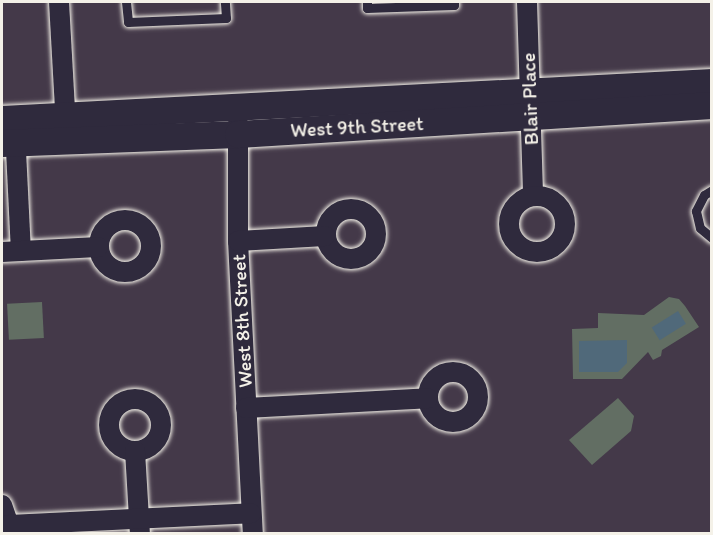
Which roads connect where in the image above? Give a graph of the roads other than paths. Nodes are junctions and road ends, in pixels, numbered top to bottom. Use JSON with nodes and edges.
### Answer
{"nodes":[{"id":1,"x":59,"y":2,"type":"edge"},
{"id":2,"x":126,"y":2,"type":"edge"},
{"id":3,"x":225,"y":2,"type":"edge"},
{"id":4,"x":367,"y":2,"type":"edge"},
{"id":5,"x":454,"y":2,"type":"edge"},
{"id":6,"x":527,"y":2,"type":"edge"},
{"id":7,"x":711,"y":82,"type":"edge"},
{"id":8,"x":530,"y":91,"type":"junction"},
{"id":9,"x":711,"y":105,"type":"edge"},
{"id":10,"x":237,"y":107,"type":"junction"},
{"id":11,"x":531,"y":118,"type":"junction"},
{"id":12,"x":66,"y":127,"type":"junction"},
{"id":13,"x":8,"y":131,"type":"edge"},
{"id":14,"x":238,"y":134,"type":"junction"},
{"id":15,"x":711,"y":190,"type":"edge"},
{"id":16,"x":533,"y":196,"type":"dead end"},
{"id":17,"x":325,"y":236,"type":"dead end"},
{"id":18,"x":711,"y":238,"type":"edge"},
{"id":19,"x":238,"y":241,"type":"junction"},
{"id":20,"x":98,"y":247,"type":"dead end"},
{"id":21,"x":11,"y":251,"type":"edge"},
{"id":22,"x":428,"y":398,"type":"dead end"},
{"id":23,"x":246,"y":408,"type":"junction"},
{"id":24,"x":135,"y":451,"type":"dead end"},
{"id":25,"x":2,"y":505,"type":"edge"},
{"id":26,"x":251,"y":513,"type":"junction"},
{"id":27,"x":139,"y":526,"type":"edge"},
{"id":28,"x":9,"y":529,"type":"edge"},
{"id":29,"x":253,"y":534,"type":"edge"}],
"edges":[{"from":1,"to":12,"type":"street"},
{"from":2,"to":3,"type":"lane"},
{"from":4,"to":5,"type":"lane"},
{"from":6,"to":8,"type":"street","name":"Blair Place"},
{"from":7,"to":8,"type":"street","name":"West 9th Street"},
{"from":8,"to":10,"type":"street","name":"West 9th Street"},
{"from":8,"to":11,"type":"street","name":"Blair Place"},
{"from":9,"to":11,"type":"street","name":"West 9th Street"},
{"from":10,"to":12,"type":"street","name":"West 9th Street"},
{"from":10,"to":14,"type":"street","name":"West 8th Street"},
{"from":11,"to":14,"type":"street","name":"West 9th Street"},
{"from":11,"to":16,"type":"street","name":"Blair Place"},
{"from":12,"to":13,"type":"street","name":"West 9th Street"},
{"from":12,"to":14,"type":"street","name":"West 9th Street"},
{"from":13,"to":21,"type":"street"},
{"from":14,"to":19,"type":"street","name":"West 8th Street"},
{"from":15,"to":18,"type":"lane"},
{"from":17,"to":19,"type":"street"},
{"from":19,"to":23,"type":"street","name":"West 8th Street"},
{"from":20,"to":21,"type":"street"},
{"from":22,"to":23,"type":"street"},
{"from":23,"to":26,"type":"street","name":"West 8th Street"},
{"from":24,"to":27,"type":"street"},
{"from":25,"to":28,"type":"street"},
{"from":26,"to":27,"type":"street"},
{"from":26,"to":29,"type":"street","name":"West 8th Street"},
{"from":27,"to":28,"type":"street"}]}
